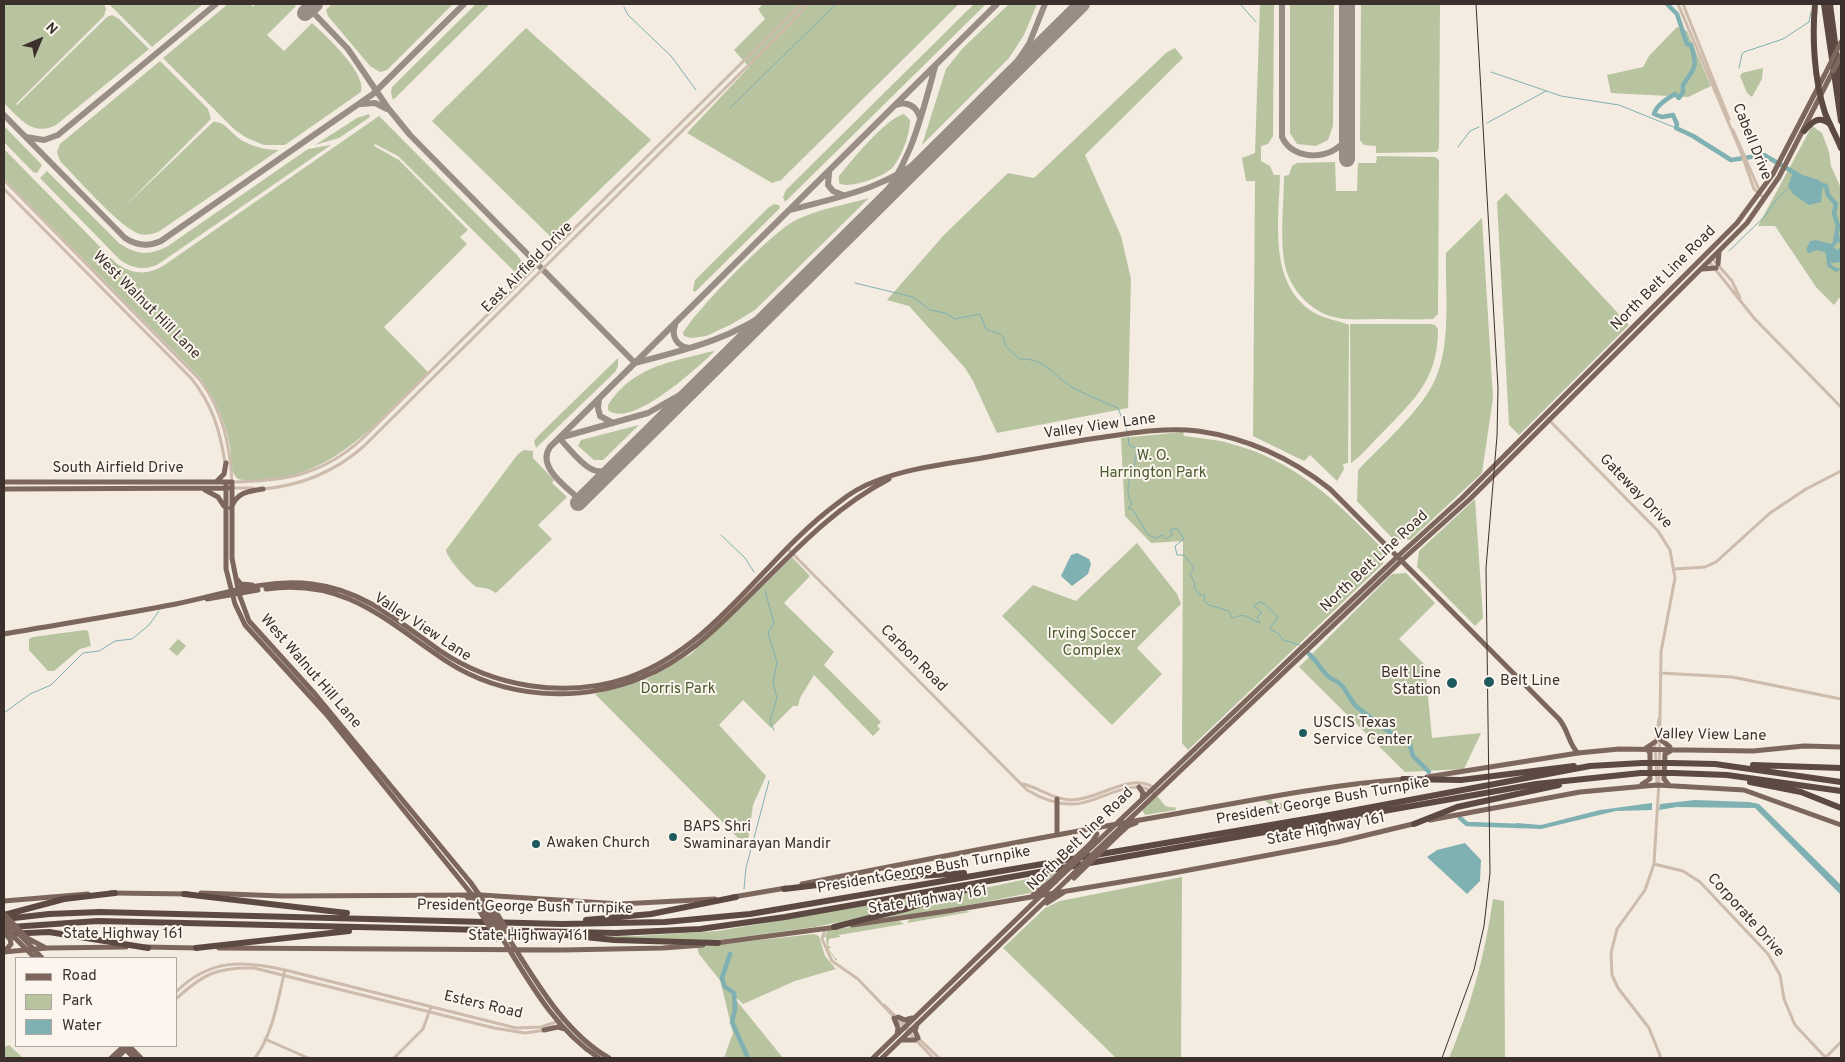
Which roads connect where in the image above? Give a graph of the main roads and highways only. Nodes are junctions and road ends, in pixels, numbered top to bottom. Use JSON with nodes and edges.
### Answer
{"nodes":[{"id":1,"x":1815,"y":4,"type":"edge"},
{"id":2,"x":1824,"y":4,"type":"edge"},
{"id":3,"x":1831,"y":4,"type":"edge"},
{"id":4,"x":1841,"y":42,"type":"edge"},
{"id":5,"x":1841,"y":56,"type":"edge"},
{"id":6,"x":1841,"y":62,"type":"edge"},
{"id":7,"x":1823,"y":85,"type":"junction"},
{"id":8,"x":1841,"y":89,"type":"edge"},
{"id":9,"x":1821,"y":95,"type":"junction"},
{"id":10,"x":1841,"y":121,"type":"edge"},
{"id":11,"x":1830,"y":124,"type":"junction"},
{"id":12,"x":1804,"y":131,"type":"junction"},
{"id":13,"x":1841,"y":148,"type":"edge"},
{"id":14,"x":1786,"y":158,"type":"junction"},
{"id":15,"x":1762,"y":196,"type":"junction"},
{"id":16,"x":1719,"y":252,"type":"junction"},
{"id":17,"x":1702,"y":269,"type":"junction"},
{"id":18,"x":1578,"y":387,"type":"junction"},
{"id":19,"x":226,"y":463,"type":"road end"},
{"id":20,"x":4,"y":482,"type":"edge"},
{"id":21,"x":216,"y":482,"type":"junction"},
{"id":22,"x":228,"y":485,"type":"junction"},
{"id":23,"x":200,"y":488,"type":"junction"},
{"id":24,"x":4,"y":489,"type":"edge"},
{"id":25,"x":263,"y":489,"type":"road end"},
{"id":26,"x":225,"y":508,"type":"junction"},
{"id":27,"x":230,"y":513,"type":"junction"},
{"id":28,"x":790,"y":552,"type":"junction"},
{"id":29,"x":1399,"y":558,"type":"junction"},
{"id":30,"x":234,"y":576,"type":"junction"},
{"id":31,"x":262,"y":586,"type":"junction"},
{"id":32,"x":235,"y":592,"type":"junction"},
{"id":33,"x":247,"y":592,"type":"junction"},
{"id":34,"x":224,"y":596,"type":"junction"},
{"id":35,"x":189,"y":601,"type":"junction"},
{"id":36,"x":235,"y":604,"type":"junction"},
{"id":37,"x":244,"y":611,"type":"junction"},
{"id":38,"x":4,"y":634,"type":"edge"},
{"id":39,"x":326,"y":711,"type":"junction"},
{"id":40,"x":1572,"y":744,"type":"junction"},
{"id":41,"x":1841,"y":747,"type":"edge"},
{"id":42,"x":1646,"y":748,"type":"junction"},
{"id":43,"x":1678,"y":748,"type":"junction"},
{"id":44,"x":1578,"y":753,"type":"junction"},
{"id":45,"x":1567,"y":755,"type":"junction"},
{"id":46,"x":1715,"y":764,"type":"junction"},
{"id":47,"x":1590,"y":766,"type":"junction"},
{"id":48,"x":1841,"y":768,"type":"edge"},
{"id":49,"x":1727,"y":775,"type":"junction"},
{"id":50,"x":1595,"y":776,"type":"junction"},
{"id":51,"x":1403,"y":779,"type":"junction"},
{"id":52,"x":1841,"y":782,"type":"edge"},
{"id":53,"x":1671,"y":785,"type":"junction"},
{"id":54,"x":1636,"y":786,"type":"junction"},
{"id":55,"x":1139,"y":787,"type":"road end"},
{"id":56,"x":1155,"y":791,"type":"junction"},
{"id":57,"x":1841,"y":791,"type":"edge"},
{"id":58,"x":1142,"y":799,"type":"junction"},
{"id":59,"x":1057,"y":801,"type":"road end"},
{"id":60,"x":1841,"y":808,"type":"edge"},
{"id":61,"x":1140,"y":809,"type":"junction"},
{"id":62,"x":1148,"y":818,"type":"junction"},
{"id":63,"x":1140,"y":820,"type":"junction"},
{"id":64,"x":1126,"y":822,"type":"junction"},
{"id":65,"x":1116,"y":824,"type":"junction"},
{"id":66,"x":1414,"y":824,"type":"junction"},
{"id":67,"x":1841,"y":825,"type":"edge"},
{"id":68,"x":1092,"y":828,"type":"junction"},
{"id":69,"x":1057,"y":834,"type":"junction"},
{"id":70,"x":1095,"y":841,"type":"junction"},
{"id":71,"x":448,"y":859,"type":"junction"},
{"id":72,"x":992,"y":871,"type":"junction"},
{"id":73,"x":998,"y":879,"type":"junction"},
{"id":74,"x":465,"y":884,"type":"junction"},
{"id":75,"x":784,"y":889,"type":"junction"},
{"id":76,"x":1074,"y":889,"type":"junction"},
{"id":77,"x":115,"y":893,"type":"junction"},
{"id":78,"x":1053,"y":893,"type":"junction"},
{"id":79,"x":184,"y":894,"type":"junction"},
{"id":80,"x":481,"y":895,"type":"junction"},
{"id":81,"x":1042,"y":895,"type":"junction"},
{"id":82,"x":462,"y":896,"type":"junction"},
{"id":83,"x":474,"y":896,"type":"junction"},
{"id":84,"x":499,"y":896,"type":"junction"},
{"id":85,"x":736,"y":897,"type":"junction"},
{"id":86,"x":1027,"y":898,"type":"junction"},
{"id":87,"x":5,"y":901,"type":"edge"},
{"id":88,"x":485,"y":907,"type":"junction"},
{"id":89,"x":1033,"y":908,"type":"junction"},
{"id":90,"x":4,"y":915,"type":"edge"},
{"id":91,"x":378,"y":918,"type":"junction"},
{"id":92,"x":4,"y":919,"type":"edge"},
{"id":93,"x":562,"y":924,"type":"junction"},
{"id":94,"x":378,"y":927,"type":"junction"},
{"id":95,"x":834,"y":927,"type":"junction"},
{"id":96,"x":4,"y":928,"type":"edge"},
{"id":97,"x":538,"y":931,"type":"junction"},
{"id":98,"x":4,"y":934,"type":"edge"},
{"id":99,"x":15,"y":938,"type":"junction"},
{"id":100,"x":505,"y":939,"type":"junction"},
{"id":101,"x":999,"y":941,"type":"junction"},
{"id":102,"x":718,"y":943,"type":"junction"},
{"id":103,"x":47,"y":948,"type":"junction"},
{"id":104,"x":148,"y":948,"type":"junction"},
{"id":105,"x":196,"y":948,"type":"junction"},
{"id":106,"x":33,"y":949,"type":"junction"},
{"id":107,"x":491,"y":949,"type":"junction"},
{"id":108,"x":512,"y":949,"type":"junction"},
{"id":109,"x":526,"y":949,"type":"junction"},
{"id":110,"x":27,"y":950,"type":"junction"},
{"id":111,"x":4,"y":952,"type":"edge"},
{"id":112,"x":34,"y":957,"type":"edge"},
{"id":113,"x":43,"y":957,"type":"edge"},
{"id":114,"x":44,"y":957,"type":"edge"},
{"id":115,"x":521,"y":959,"type":"junction"},
{"id":116,"x":528,"y":981,"type":"junction"},
{"id":117,"x":544,"y":993,"type":"junction"},
{"id":118,"x":917,"y":1015,"type":"junction"},
{"id":119,"x":917,"y":1024,"type":"junction"},
{"id":120,"x":907,"y":1029,"type":"junction"},
{"id":121,"x":544,"y":1030,"type":"road end"},
{"id":122,"x":566,"y":1030,"type":"junction"},
{"id":123,"x":896,"y":1035,"type":"junction"},
{"id":124,"x":899,"y":1041,"type":"junction"},
{"id":125,"x":124,"y":1047,"type":"edge"},
{"id":126,"x":124,"y":1047,"type":"edge"},
{"id":127,"x":126,"y":1047,"type":"edge"},
{"id":128,"x":126,"y":1047,"type":"edge"},
{"id":129,"x":115,"y":1057,"type":"edge"},
{"id":130,"x":134,"y":1058,"type":"edge"},
{"id":131,"x":141,"y":1058,"type":"edge"},
{"id":132,"x":599,"y":1058,"type":"edge"},
{"id":133,"x":609,"y":1058,"type":"edge"},
{"id":134,"x":873,"y":1058,"type":"edge"},
{"id":135,"x":882,"y":1058,"type":"edge"}],
"edges":[{"from":1,"to":7,"type":"highway"},
{"from":2,"to":10,"type":"highway"},
{"from":3,"to":6,"type":"highway"},
{"from":3,"to":8,"type":"highway"},
{"from":4,"to":7,"type":"main road","name":"North Belt Line Road","bridge":true},
{"from":5,"to":7,"type":"main road","name":"North Belt Line Road","bridge":true},
{"from":7,"to":9,"type":"highway"},
{"from":7,"to":14,"type":"main road","name":"North Belt Line Road"},
{"from":9,"to":11,"type":"highway"},
{"from":9,"to":12,"type":"main road","name":"North Belt Line Road"},
{"from":11,"to":12,"type":"highway"},
{"from":11,"to":13,"type":"highway"},
{"from":12,"to":14,"type":"main road","name":"North Belt Line Road"},
{"from":14,"to":15,"type":"main road","name":"North Belt Line Road"},
{"from":15,"to":16,"type":"main road","name":"North Belt Line Road"},
{"from":15,"to":18,"type":"main road","name":"North Belt Line Road"},
{"from":16,"to":17,"type":"main road","name":"North Belt Line Road"},
{"from":16,"to":17,"type":"main road"},
{"from":17,"to":18,"type":"main road","name":"North Belt Line Road"},
{"from":18,"to":29,"type":"main road","name":"North Belt Line Road"},
{"from":19,"to":21,"type":"main road"},
{"from":20,"to":21,"type":"main road","name":"South Airfield Drive"},
{"from":21,"to":22,"type":"main road","name":"South Airfield Drive"},
{"from":22,"to":23,"type":"main road","name":"South Airfield Drive"},
{"from":22,"to":26,"type":"main road","name":"West Walnut Hill Lane"},
{"from":22,"to":27,"type":"main road","name":"West Walnut Hill Lane"},
{"from":23,"to":24,"type":"main road","name":"South Airfield Drive"},
{"from":23,"to":26,"type":"main road"},
{"from":25,"to":27,"type":"main road"},
{"from":26,"to":32,"type":"main road","name":"West Walnut Hill Lane"},
{"from":27,"to":30,"type":"main road","name":"West Walnut Hill Lane"},
{"from":28,"to":29,"type":"main road","name":"Valley View Lane"},
{"from":28,"to":31,"type":"main road","name":"Valley View Lane"},
{"from":28,"to":33,"type":"main road","name":"Valley View Lane"},
{"from":29,"to":40,"type":"main road","name":"Valley View Lane"},
{"from":29,"to":56,"type":"main road","name":"North Belt Line Road"},
{"from":30,"to":31,"type":"main road"},
{"from":30,"to":32,"type":"main road","name":"West Walnut Hill Lane"},
{"from":31,"to":32,"type":"main road","name":"Valley View Lane"},
{"from":32,"to":33,"type":"main road","name":"Valley View Lane"},
{"from":32,"to":34,"type":"main road","name":"Valley View Lane"},
{"from":32,"to":35,"type":"main road","name":"Valley View Lane"},
{"from":32,"to":36,"type":"main road","name":"West Walnut Hill Lane"},
{"from":32,"to":37,"type":"main road","name":"West Walnut Hill Lane"},
{"from":33,"to":37,"type":"main road"},
{"from":34,"to":35,"type":"main road","name":"Valley View Lane"},
{"from":34,"to":36,"type":"main road"},
{"from":35,"to":38,"type":"main road","name":"Valley View Lane"},
{"from":36,"to":39,"type":"main road","name":"West Walnut Hill Lane"},
{"from":37,"to":39,"type":"main road","name":"West Walnut Hill Lane"},
{"from":39,"to":71,"type":"main road","name":"West Walnut Hill Lane"},
{"from":40,"to":44,"type":"main road","name":"Valley View Lane"},
{"from":40,"to":45,"type":"main road"},
{"from":41,"to":43,"type":"main road","name":"Valley View Lane"},
{"from":42,"to":43,"type":"main road","name":"Valley View Lane"},
{"from":42,"to":43,"type":"main road"},
{"from":42,"to":44,"type":"main road","name":"Valley View Lane"},
{"from":42,"to":54,"type":"main road"},
{"from":43,"to":53,"type":"main road"},
{"from":44,"to":45,"type":"main road"},
{"from":45,"to":51,"type":"main road"},
{"from":46,"to":47,"type":"highway","name":"President George Bush Turnpike","bridge":true},
{"from":46,"to":48,"type":"highway"},
{"from":46,"to":52,"type":"highway","name":"President George Bush Turnpike"},
{"from":47,"to":51,"type":"highway"},
{"from":47,"to":72,"type":"highway","name":"President George Bush Turnpike"},
{"from":49,"to":50,"type":"highway","name":"President George Bush Turnpike","bridge":true},
{"from":49,"to":57,"type":"highway","name":"President George Bush Turnpike"},
{"from":49,"to":60,"type":"highway"},
{"from":50,"to":66,"type":"highway"},
{"from":50,"to":73,"type":"highway","name":"President George Bush Turnpike"},
{"from":51,"to":62,"type":"main road"},
{"from":53,"to":54,"type":"main road","name":"State Highway 161"},
{"from":53,"to":67,"type":"main road","name":"State Highway 161"},
{"from":54,"to":66,"type":"main road","name":"State Highway 161"},
{"from":55,"to":58,"type":"main road"},
{"from":56,"to":58,"type":"main road","name":"North Belt Line Road"},
{"from":56,"to":61,"type":"main road","name":"North Belt Line Road"},
{"from":58,"to":65,"type":"main road","name":"North Belt Line Road"},
{"from":59,"to":69,"type":"main road"},
{"from":61,"to":62,"type":"main road"},
{"from":61,"to":64,"type":"main road","name":"North Belt Line Road"},
{"from":62,"to":63,"type":"main road"},
{"from":63,"to":64,"type":"main road"},
{"from":63,"to":76,"type":"main road","bridge":true},
{"from":64,"to":65,"type":"main road"},
{"from":64,"to":78,"type":"main road","name":"North Belt Line Road","bridge":true},
{"from":65,"to":68,"type":"main road"},
{"from":65,"to":70,"type":"main road","name":"North Belt Line Road"},
{"from":66,"to":76,"type":"main road","name":"State Highway 161"},
{"from":68,"to":69,"type":"main road"},
{"from":68,"to":70,"type":"main road"},
{"from":69,"to":75,"type":"main road"},
{"from":70,"to":81,"type":"main road","name":"North Belt Line Road","bridge":true},
{"from":70,"to":86,"type":"main road","bridge":true},
{"from":71,"to":74,"type":"main road","name":"West Walnut Hill Lane"},
{"from":71,"to":80,"type":"main road","name":"West Walnut Hill Lane"},
{"from":72,"to":75,"type":"highway"},
{"from":72,"to":93,"type":"highway","name":"President George Bush Turnpike"},
{"from":73,"to":95,"type":"highway"},
{"from":73,"to":97,"type":"highway","name":"President George Bush Turnpike"},
{"from":74,"to":82,"type":"main road"},
{"from":74,"to":83,"type":"main road","name":"West Walnut Hill Lane"},
{"from":75,"to":85,"type":"main road"},
{"from":76,"to":78,"type":"main road","name":"State Highway 161"},
{"from":76,"to":89,"type":"main road"},
{"from":77,"to":79,"type":"main road"},
{"from":77,"to":87,"type":"main road"},
{"from":77,"to":90,"type":"highway"},
{"from":78,"to":81,"type":"main road","name":"State Highway 161"},
{"from":78,"to":89,"type":"main road","name":"North Belt Line Road"},
{"from":79,"to":82,"type":"main road"},
{"from":79,"to":91,"type":"highway"},
{"from":80,"to":83,"type":"main road"},
{"from":80,"to":84,"type":"main road"},
{"from":80,"to":88,"type":"main road","name":"West Walnut Hill Lane"},
{"from":81,"to":86,"type":"main road","name":"State Highway 161"},
{"from":81,"to":89,"type":"main road","name":"North Belt Line Road"},
{"from":82,"to":83,"type":"main road"},
{"from":82,"to":88,"type":"main road"},
{"from":83,"to":88,"type":"main road","name":"West Walnut Hill Lane"},
{"from":84,"to":85,"type":"main road"},
{"from":84,"to":88,"type":"main road"},
{"from":85,"to":93,"type":"highway"},
{"from":86,"to":89,"type":"main road"},
{"from":86,"to":95,"type":"main road","name":"State Highway 161"},
{"from":88,"to":100,"type":"main road","name":"West Walnut Hill Lane","bridge":true},
{"from":88,"to":100,"type":"main road","bridge":true},
{"from":89,"to":101,"type":"main road","name":"North Belt Line Road"},
{"from":90,"to":103,"type":"main road","bridge":true},
{"from":91,"to":92,"type":"highway","name":"President George Bush Turnpike"},
{"from":91,"to":93,"type":"highway","name":"President George Bush Turnpike"},
{"from":92,"to":99,"type":"main road","bridge":true},
{"from":94,"to":96,"type":"highway","name":"President George Bush Turnpike"},
{"from":94,"to":97,"type":"highway","name":"President George Bush Turnpike"},
{"from":94,"to":105,"type":"highway"},
{"from":95,"to":102,"type":"main road","name":"State Highway 161"},
{"from":96,"to":99,"type":"main road","bridge":true},
{"from":97,"to":102,"type":"highway"},
{"from":98,"to":99,"type":"main road","bridge":true},
{"from":98,"to":104,"type":"highway"},
{"from":99,"to":106,"type":"main road"},
{"from":99,"to":110,"type":"main road"},
{"from":99,"to":111,"type":"main road"},
{"from":100,"to":107,"type":"main road"},
{"from":100,"to":108,"type":"main road","name":"West Walnut Hill Lane"},
{"from":100,"to":109,"type":"main road"},
{"from":101,"to":118,"type":"main road","name":"North Belt Line Road"},
{"from":101,"to":119,"type":"main road","name":"North Belt Line Road"},
{"from":102,"to":109,"type":"main road","name":"State Highway 161"},
{"from":103,"to":104,"type":"main road","name":"State Highway 161"},
{"from":103,"to":106,"type":"main road","name":"State Highway 161"},
{"from":103,"to":114,"type":"main road"},
{"from":104,"to":105,"type":"main road","name":"State Highway 161"},
{"from":105,"to":107,"type":"main road","name":"State Highway 161"},
{"from":106,"to":110,"type":"main road","name":"State Highway 161"},
{"from":106,"to":113,"type":"main road"},
{"from":107,"to":108,"type":"main road","name":"State Highway 161"},
{"from":108,"to":109,"type":"main road","name":"State Highway 161"},
{"from":108,"to":115,"type":"main road","name":"West Walnut Hill Lane"},
{"from":108,"to":116,"type":"main road","name":"West Walnut Hill Lane"},
{"from":109,"to":115,"type":"main road"},
{"from":110,"to":111,"type":"main road","name":"State Highway 161"},
{"from":110,"to":112,"type":"main road"},
{"from":115,"to":117,"type":"main road","name":"West Walnut Hill Lane"},
{"from":116,"to":117,"type":"main road"},
{"from":116,"to":122,"type":"main road","name":"West Walnut Hill Lane"},
{"from":117,"to":133,"type":"main road","name":"West Walnut Hill Lane"},
{"from":118,"to":120,"type":"main road","name":"North Belt Line Road"},
{"from":118,"to":123,"type":"main road"},
{"from":119,"to":120,"type":"main road","name":"North Belt Line Road"},
{"from":119,"to":124,"type":"main road"},
{"from":120,"to":123,"type":"main road","name":"North Belt Line Road"},
{"from":120,"to":124,"type":"main road","name":"North Belt Line Road"},
{"from":121,"to":122,"type":"main road"},
{"from":122,"to":132,"type":"main road","name":"West Walnut Hill Lane"},
{"from":123,"to":134,"type":"main road","name":"North Belt Line Road"},
{"from":124,"to":135,"type":"main road","name":"North Belt Line Road"},
{"from":125,"to":129,"type":"main road"},
{"from":126,"to":129,"type":"main road"},
{"from":127,"to":130,"type":"main road"},
{"from":128,"to":131,"type":"main road"}]}
